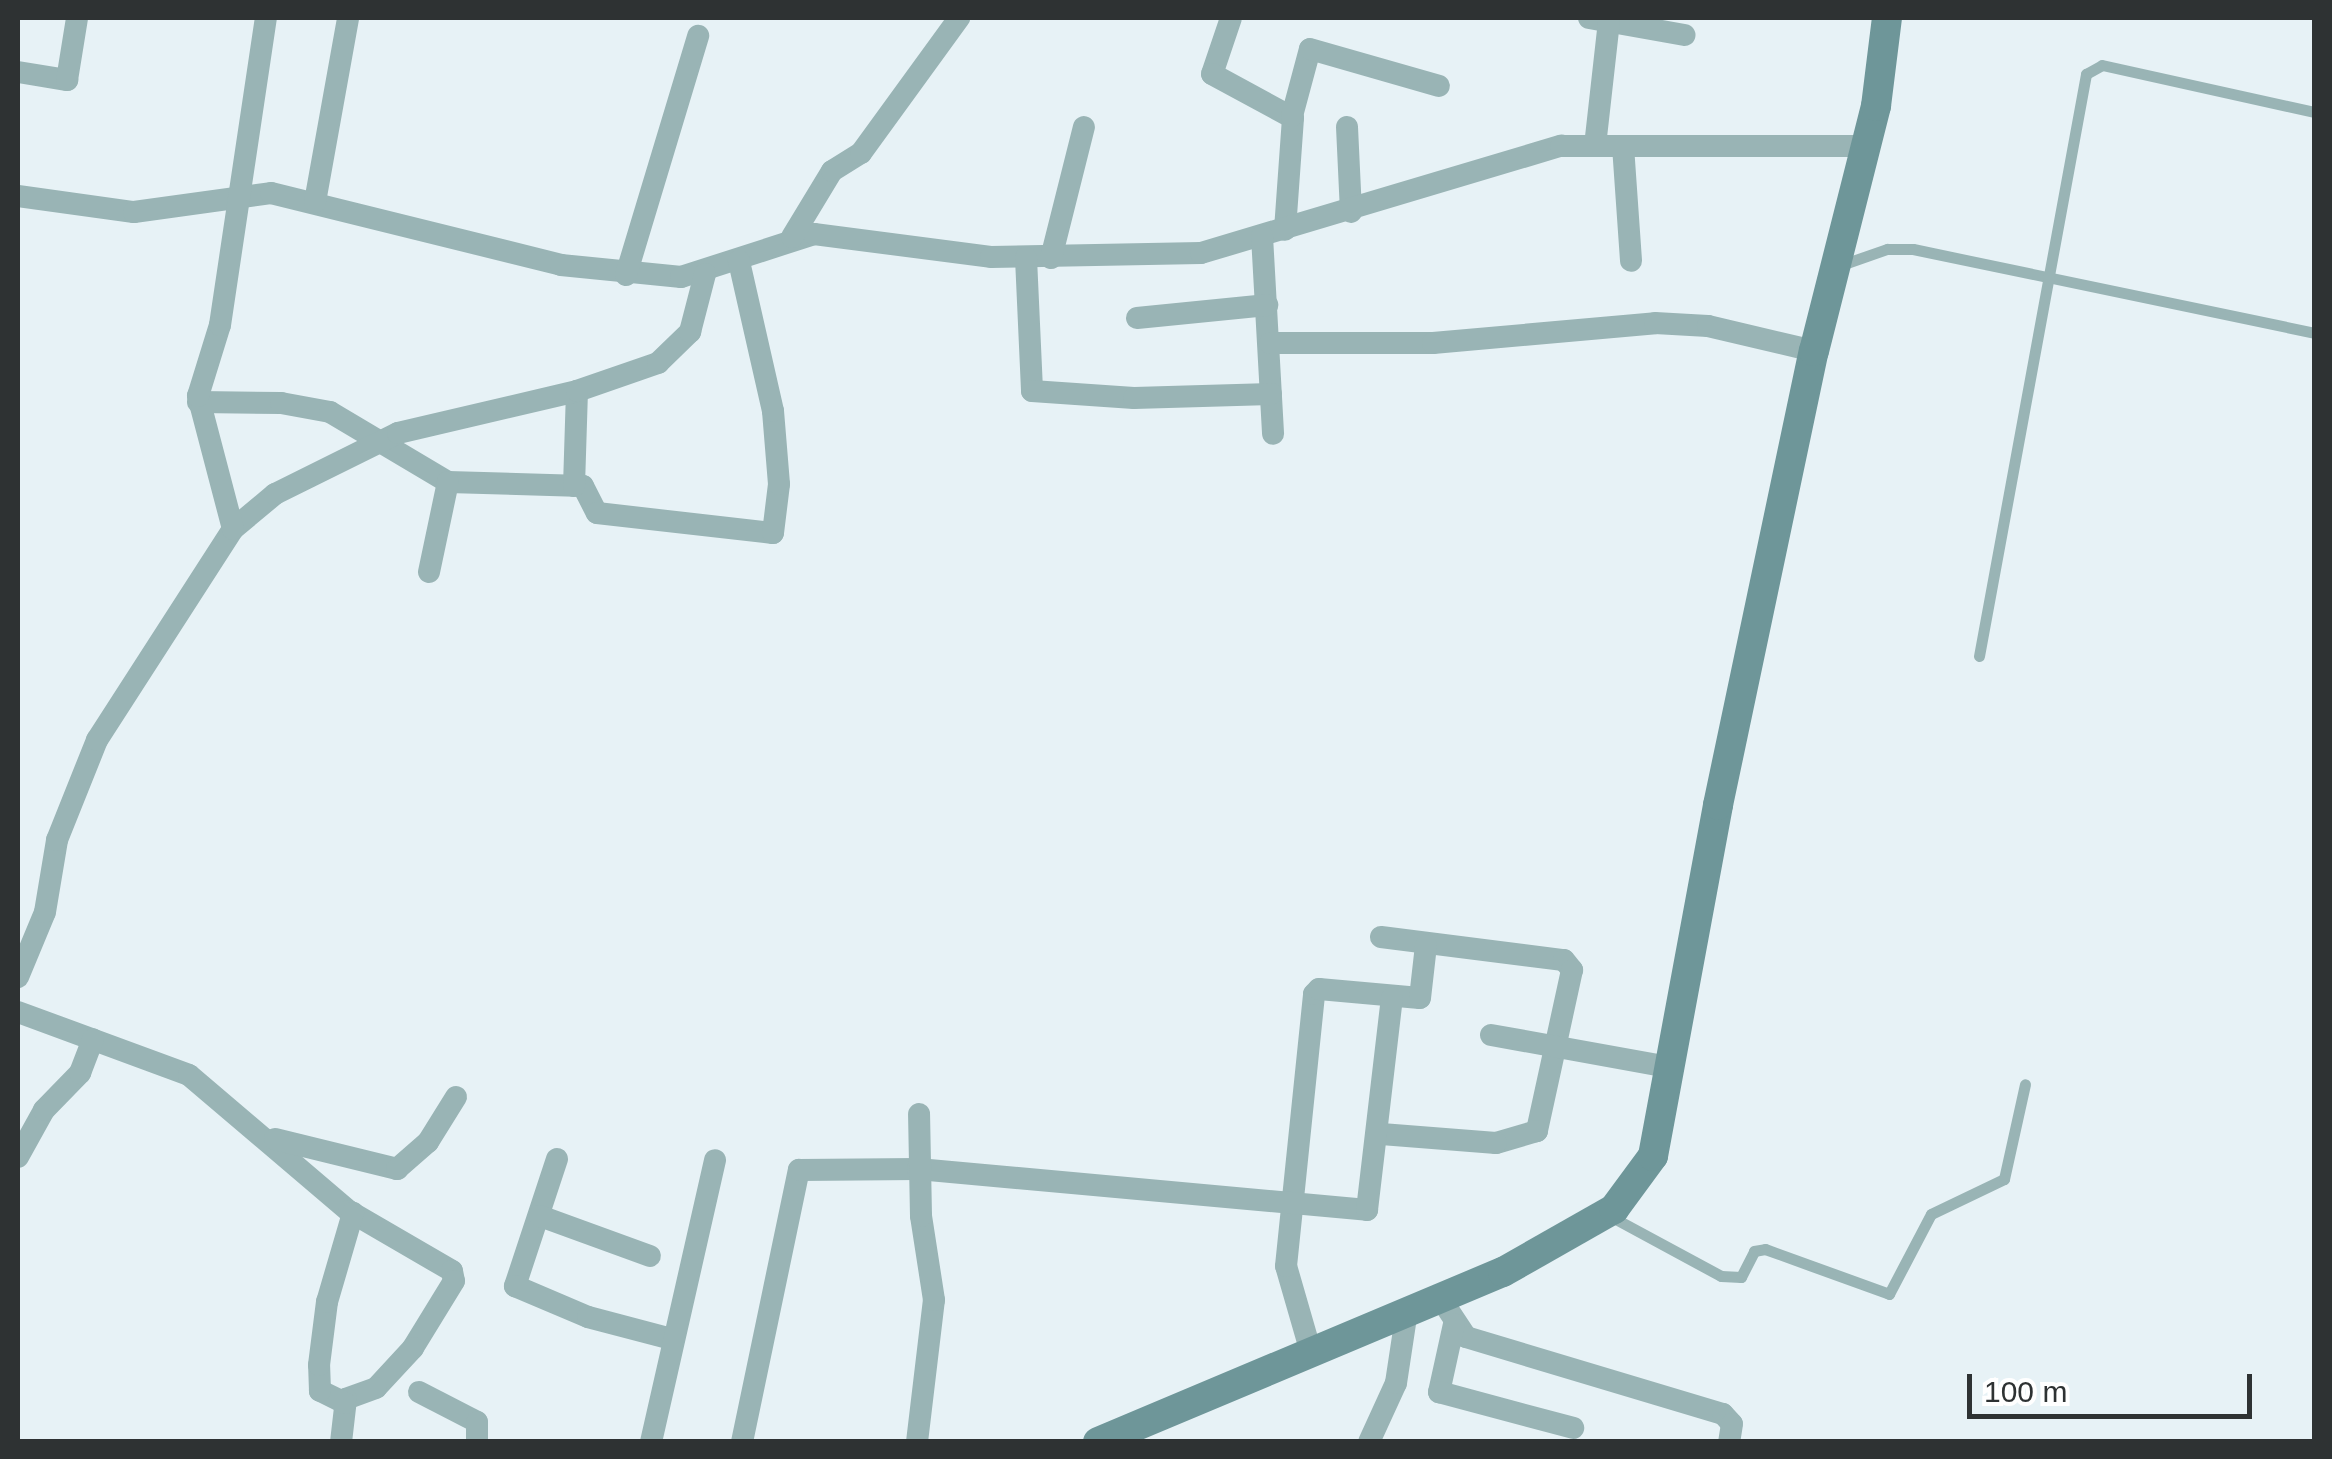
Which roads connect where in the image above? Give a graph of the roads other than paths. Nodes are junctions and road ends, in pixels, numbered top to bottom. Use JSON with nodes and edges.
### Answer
{"nodes":[{"id":1,"x":77,"y":18,"type":"edge"},
{"id":2,"x":266,"y":18,"type":"edge"},
{"id":3,"x":348,"y":18,"type":"edge"},
{"id":4,"x":959,"y":18,"type":"edge"},
{"id":5,"x":1231,"y":18,"type":"edge"},
{"id":6,"x":1888,"y":18,"type":"edge"},
{"id":7,"x":1599,"y":20,"type":"edge"},
{"id":8,"x":698,"y":36,"type":"dead end"},
{"id":9,"x":1684,"y":36,"type":"dead end"},
{"id":10,"x":18,"y":72,"type":"edge"},
{"id":11,"x":1440,"y":86,"type":"dead end"},
{"id":12,"x":2314,"y":112,"type":"edge"},
{"id":13,"x":1292,"y":116,"type":"junction"},
{"id":14,"x":1084,"y":126,"type":"dead end"},
{"id":15,"x":1346,"y":126,"type":"dead end"},
{"id":16,"x":1595,"y":146,"type":"junction"},
{"id":17,"x":1623,"y":146,"type":"junction"},
{"id":18,"x":1866,"y":146,"type":"junction"},
{"id":19,"x":18,"y":196,"type":"edge"},
{"id":20,"x":234,"y":199,"type":"junction"},
{"id":21,"x":315,"y":202,"type":"junction"},
{"id":22,"x":1351,"y":212,"type":"junction"},
{"id":23,"x":1273,"y":233,"type":"junction"},
{"id":24,"x":792,"y":238,"type":"junction"},
{"id":25,"x":1026,"y":258,"type":"junction"},
{"id":26,"x":1051,"y":258,"type":"junction"},
{"id":27,"x":738,"y":261,"type":"junction"},
{"id":28,"x":1631,"y":261,"type":"dead end"},
{"id":29,"x":1838,"y":266,"type":"junction"},
{"id":30,"x":705,"y":274,"type":"junction"},
{"id":31,"x":626,"y":275,"type":"junction"},
{"id":32,"x":2044,"y":277,"type":"junction"},
{"id":33,"x":1266,"y":305,"type":"junction"},
{"id":34,"x":1138,"y":318,"type":"dead end"},
{"id":35,"x":2314,"y":333,"type":"edge"},
{"id":36,"x":1270,"y":343,"type":"junction"},
{"id":37,"x":1814,"y":352,"type":"junction"},
{"id":38,"x":576,"y":391,"type":"junction"},
{"id":39,"x":1271,"y":394,"type":"junction"},
{"id":40,"x":198,"y":402,"type":"junction"},
{"id":41,"x":1273,"y":434,"type":"dead end"},
{"id":42,"x":378,"y":442,"type":"junction"},
{"id":43,"x":448,"y":482,"type":"junction"},
{"id":44,"x":574,"y":486,"type":"junction"},
{"id":45,"x":233,"y":528,"type":"junction"},
{"id":46,"x":429,"y":572,"type":"dead end"},
{"id":47,"x":1979,"y":656,"type":"dead end"},
{"id":48,"x":1381,"y":937,"type":"dead end"},
{"id":49,"x":1426,"y":945,"type":"junction"},
{"id":50,"x":18,"y":977,"type":"edge"},
{"id":51,"x":1392,"y":998,"type":"junction"},
{"id":52,"x":18,"y":1012,"type":"edge"},
{"id":53,"x":1491,"y":1035,"type":"dead end"},
{"id":54,"x":93,"y":1039,"type":"junction"},
{"id":55,"x":1557,"y":1048,"type":"junction"},
{"id":56,"x":1668,"y":1067,"type":"junction"},
{"id":57,"x":2025,"y":1084,"type":"dead end"},
{"id":58,"x":456,"y":1097,"type":"dead end"},
{"id":59,"x":919,"y":1114,"type":"dead end"},
{"id":60,"x":262,"y":1134,"type":"junction"},
{"id":61,"x":1381,"y":1134,"type":"junction"},
{"id":62,"x":18,"y":1158,"type":"edge"},
{"id":63,"x":558,"y":1159,"type":"dead end"},
{"id":64,"x":715,"y":1160,"type":"dead end"},
{"id":65,"x":918,"y":1170,"type":"junction"},
{"id":66,"x":1288,"y":1205,"type":"junction"},
{"id":67,"x":1607,"y":1213,"type":"junction"},
{"id":68,"x":354,"y":1214,"type":"junction"},
{"id":69,"x":540,"y":1216,"type":"junction"},
{"id":70,"x":650,"y":1256,"type":"dead end"},
{"id":71,"x":1439,"y":1296,"type":"junction"},
{"id":72,"x":1407,"y":1310,"type":"junction"},
{"id":73,"x":1454,"y":1324,"type":"junction"},
{"id":74,"x":671,"y":1339,"type":"junction"},
{"id":75,"x":1310,"y":1349,"type":"junction"},
{"id":76,"x":418,"y":1392,"type":"dead end"},
{"id":77,"x":344,"y":1402,"type":"junction"},
{"id":78,"x":1573,"y":1428,"type":"dead end"},
{"id":79,"x":341,"y":1442,"type":"edge"},
{"id":80,"x":477,"y":1442,"type":"edge"},
{"id":81,"x":651,"y":1442,"type":"edge"},
{"id":82,"x":742,"y":1442,"type":"edge"},
{"id":83,"x":917,"y":1442,"type":"edge"},
{"id":84,"x":1098,"y":1442,"type":"edge"},
{"id":85,"x":1369,"y":1442,"type":"edge"},
{"id":86,"x":1728,"y":1442,"type":"edge"}],
"edges":[{"from":1,"to":10,"type":"street"},
{"from":2,"to":20,"type":"street"},
{"from":3,"to":21,"type":"street"},
{"from":4,"to":24,"type":"street"},
{"from":5,"to":13,"type":"street"},
{"from":6,"to":18,"type":"main road"},
{"from":7,"to":9,"type":"street"},
{"from":7,"to":16,"type":"street"},
{"from":8,"to":31,"type":"street"},
{"from":11,"to":13,"type":"street"},
{"from":12,"to":32,"type":"lane"},
{"from":13,"to":23,"type":"street"},
{"from":14,"to":26,"type":"street"},
{"from":15,"to":22,"type":"street"},
{"from":16,"to":17,"type":"street"},
{"from":16,"to":22,"type":"street"},
{"from":17,"to":18,"type":"street"},
{"from":17,"to":28,"type":"street"},
{"from":18,"to":29,"type":"main road"},
{"from":19,"to":20,"type":"street"},
{"from":20,"to":21,"type":"street"},
{"from":20,"to":40,"type":"street"},
{"from":21,"to":31,"type":"street"},
{"from":22,"to":23,"type":"street"},
{"from":23,"to":26,"type":"street"},
{"from":23,"to":33,"type":"street"},
{"from":24,"to":25,"type":"street"},
{"from":24,"to":27,"type":"street"},
{"from":25,"to":26,"type":"street"},
{"from":25,"to":39,"type":"street"},
{"from":27,"to":30,"type":"street"},
{"from":27,"to":44,"type":"street"},
{"from":29,"to":32,"type":"lane"},
{"from":29,"to":37,"type":"main road"},
{"from":30,"to":31,"type":"street"},
{"from":30,"to":38,"type":"street"},
{"from":32,"to":35,"type":"lane"},
{"from":32,"to":47,"type":"lane"},
{"from":33,"to":34,"type":"street"},
{"from":33,"to":36,"type":"street"},
{"from":36,"to":37,"type":"street"},
{"from":36,"to":39,"type":"street"},
{"from":37,"to":56,"type":"main road"},
{"from":38,"to":42,"type":"street"},
{"from":38,"to":44,"type":"street"},
{"from":39,"to":41,"type":"street"},
{"from":40,"to":42,"type":"street"},
{"from":40,"to":45,"type":"street"},
{"from":42,"to":43,"type":"street"},
{"from":42,"to":45,"type":"street"},
{"from":43,"to":44,"type":"street"},
{"from":43,"to":46,"type":"street"},
{"from":45,"to":50,"type":"street"},
{"from":48,"to":49,"type":"street"},
{"from":49,"to":51,"type":"street"},
{"from":49,"to":55,"type":"street"},
{"from":51,"to":61,"type":"street"},
{"from":51,"to":66,"type":"street"},
{"from":52,"to":54,"type":"street"},
{"from":53,"to":55,"type":"street"},
{"from":54,"to":60,"type":"street"},
{"from":54,"to":62,"type":"street"},
{"from":55,"to":56,"type":"street"},
{"from":55,"to":61,"type":"street"},
{"from":56,"to":67,"type":"main road"},
{"from":57,"to":67,"type":"lane"},
{"from":58,"to":60,"type":"street"},
{"from":59,"to":65,"type":"street"},
{"from":60,"to":68,"type":"street"},
{"from":61,"to":66,"type":"street"},
{"from":63,"to":69,"type":"street"},
{"from":64,"to":74,"type":"street"},
{"from":65,"to":66,"type":"street"},
{"from":65,"to":82,"type":"street"},
{"from":65,"to":83,"type":"street"},
{"from":66,"to":75,"type":"street"},
{"from":67,"to":71,"type":"main road"},
{"from":68,"to":77,"type":"street"},
{"from":68,"to":77,"type":"street"},
{"from":69,"to":70,"type":"street"},
{"from":69,"to":74,"type":"street"},
{"from":71,"to":72,"type":"main road"},
{"from":71,"to":73,"type":"street"},
{"from":72,"to":75,"type":"main road"},
{"from":72,"to":85,"type":"street"},
{"from":73,"to":78,"type":"street"},
{"from":73,"to":86,"type":"street"},
{"from":74,"to":81,"type":"street"},
{"from":75,"to":84,"type":"main road"},
{"from":76,"to":80,"type":"street"},
{"from":77,"to":79,"type":"street"}]}
